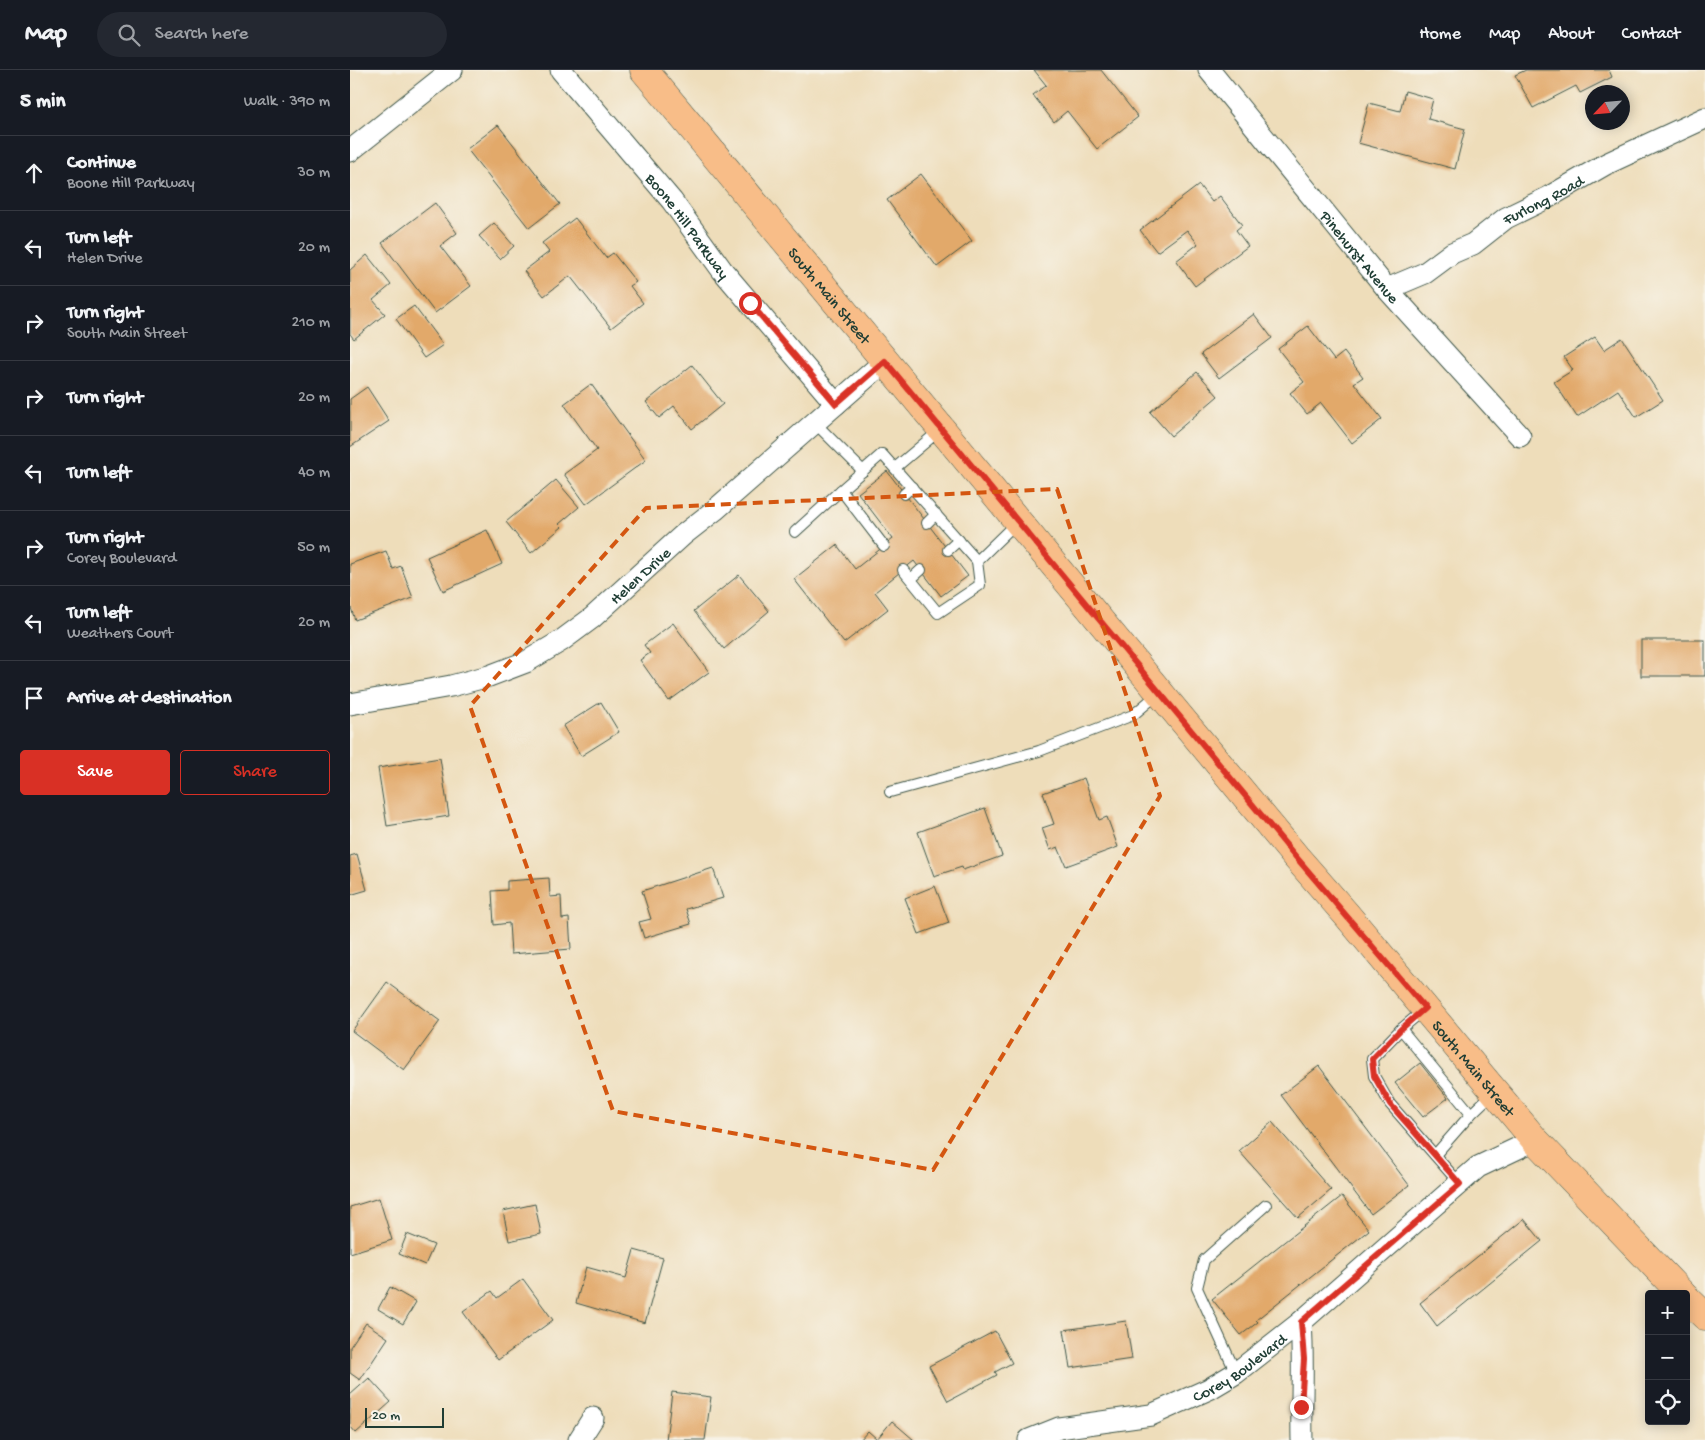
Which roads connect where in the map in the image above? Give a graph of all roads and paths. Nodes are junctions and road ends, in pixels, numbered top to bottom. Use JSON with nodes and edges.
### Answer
{"nodes":[{"id":1,"x":452,"y":70,"type":"edge"},
{"id":2,"x":561,"y":70,"type":"edge"},
{"id":3,"x":644,"y":70,"type":"edge"},
{"id":4,"x":1209,"y":70,"type":"edge"},
{"id":5,"x":1705,"y":118,"type":"edge"},
{"id":6,"x":350,"y":151,"type":"edge"},
{"id":7,"x":1387,"y":289,"type":"junction"},
{"id":8,"x":885,"y":361,"type":"junction"},
{"id":9,"x":836,"y":404,"type":"junction"},
{"id":10,"x":815,"y":423,"type":"junction"},
{"id":11,"x":941,"y":430,"type":"junction"},
{"id":12,"x":1520,"y":436,"type":"dead end"},
{"id":13,"x":895,"y":468,"type":"junction"},
{"id":14,"x":863,"y":470,"type":"junction"},
{"id":15,"x":841,"y":490,"type":"junction"},
{"id":16,"x":936,"y":514,"type":"junction"},
{"id":17,"x":878,"y":518,"type":"dead end"},
{"id":18,"x":1017,"y":522,"type":"junction"},
{"id":19,"x":927,"y":523,"type":"dead end"},
{"id":20,"x":869,"y":526,"type":"junction"},
{"id":21,"x":795,"y":532,"type":"dead end"},
{"id":22,"x":959,"y":540,"type":"junction"},
{"id":23,"x":884,"y":546,"type":"dead end"},
{"id":24,"x":948,"y":550,"type":"dead end"},
{"id":25,"x":977,"y":561,"type":"junction"},
{"id":26,"x":903,"y":570,"type":"dead end"},
{"id":27,"x":921,"y":570,"type":"dead end"},
{"id":28,"x":911,"y":579,"type":"junction"},
{"id":29,"x":1160,"y":693,"type":"junction"},
{"id":30,"x":350,"y":704,"type":"edge"},
{"id":31,"x":890,"y":792,"type":"dead end"},
{"id":32,"x":1425,"y":1008,"type":"junction"},
{"id":33,"x":1401,"y":1029,"type":"junction"},
{"id":34,"x":1495,"y":1091,"type":"junction"},
{"id":35,"x":1471,"y":1114,"type":"junction"},
{"id":36,"x":1535,"y":1140,"type":"junction"},
{"id":37,"x":1435,"y":1155,"type":"junction"},
{"id":38,"x":1460,"y":1184,"type":"junction"},
{"id":39,"x":1266,"y":1205,"type":"dead end"},
{"id":40,"x":1678,"y":1290,"type":"edge"},
{"id":41,"x":1690,"y":1302,"type":"edge"},
{"id":42,"x":1705,"y":1316,"type":"edge"},
{"id":43,"x":1301,"y":1322,"type":"junction"},
{"id":44,"x":1236,"y":1373,"type":"junction"},
{"id":45,"x":593,"y":1418,"type":"dead end"},
{"id":46,"x":579,"y":1440,"type":"edge"},
{"id":47,"x":1029,"y":1440,"type":"edge"},
{"id":48,"x":1302,"y":1440,"type":"edge"}],
"edges":[{"from":1,"to":6,"type":"street"},
{"from":2,"to":9,"type":"street","name":"Boone Hill Parkway"},
{"from":3,"to":8,"type":"main road","name":"South Main Street"},
{"from":4,"to":7,"type":"street","name":"Pinehurst Avenue"},
{"from":5,"to":7,"type":"street","name":"Furlong Road"},
{"from":7,"to":12,"type":"street","name":"Pinehurst Avenue"},
{"from":8,"to":9,"type":"street","name":"Helen Drive"},
{"from":8,"to":11,"type":"main road","name":"South Main Street"},
{"from":9,"to":10,"type":"street","name":"Helen Drive"},
{"from":10,"to":14,"type":"lane"},
{"from":10,"to":30,"type":"street","name":"Helen Drive"},
{"from":11,"to":13,"type":"lane"},
{"from":11,"to":18,"type":"main road","name":"South Main Street"},
{"from":13,"to":14,"type":"lane"},
{"from":13,"to":16,"type":"lane"},
{"from":14,"to":15,"type":"lane"},
{"from":15,"to":20,"type":"lane"},
{"from":15,"to":21,"type":"lane"},
{"from":16,"to":19,"type":"lane"},
{"from":16,"to":22,"type":"lane"},
{"from":17,"to":20,"type":"lane"},
{"from":18,"to":25,"type":"lane"},
{"from":18,"to":29,"type":"main road","name":"South Main Street"},
{"from":20,"to":23,"type":"lane"},
{"from":22,"to":24,"type":"lane"},
{"from":22,"to":25,"type":"lane"},
{"from":25,"to":28,"type":"lane"},
{"from":26,"to":28,"type":"lane"},
{"from":27,"to":28,"type":"lane"},
{"from":29,"to":31,"type":"lane"},
{"from":29,"to":32,"type":"main road","name":"South Main Street"},
{"from":32,"to":33,"type":"lane"},
{"from":32,"to":34,"type":"main road","name":"South Main Street"},
{"from":33,"to":35,"type":"lane"},
{"from":33,"to":37,"type":"lane"},
{"from":34,"to":35,"type":"lane"},
{"from":34,"to":36,"type":"main road","name":"South Main Street"},
{"from":35,"to":37,"type":"lane"},
{"from":36,"to":38,"type":"street","name":"Corey Boulevard"},
{"from":36,"to":40,"type":"main road","name":"South Main Street"},
{"from":37,"to":38,"type":"lane"},
{"from":38,"to":43,"type":"street","name":"Corey Boulevard"},
{"from":39,"to":44,"type":"lane"},
{"from":41,"to":42,"type":"main road"},
{"from":43,"to":44,"type":"street","name":"Corey Boulevard"},
{"from":43,"to":48,"type":"street"},
{"from":44,"to":47,"type":"street","name":"Corey Boulevard"},
{"from":45,"to":46,"type":"street"}]}
